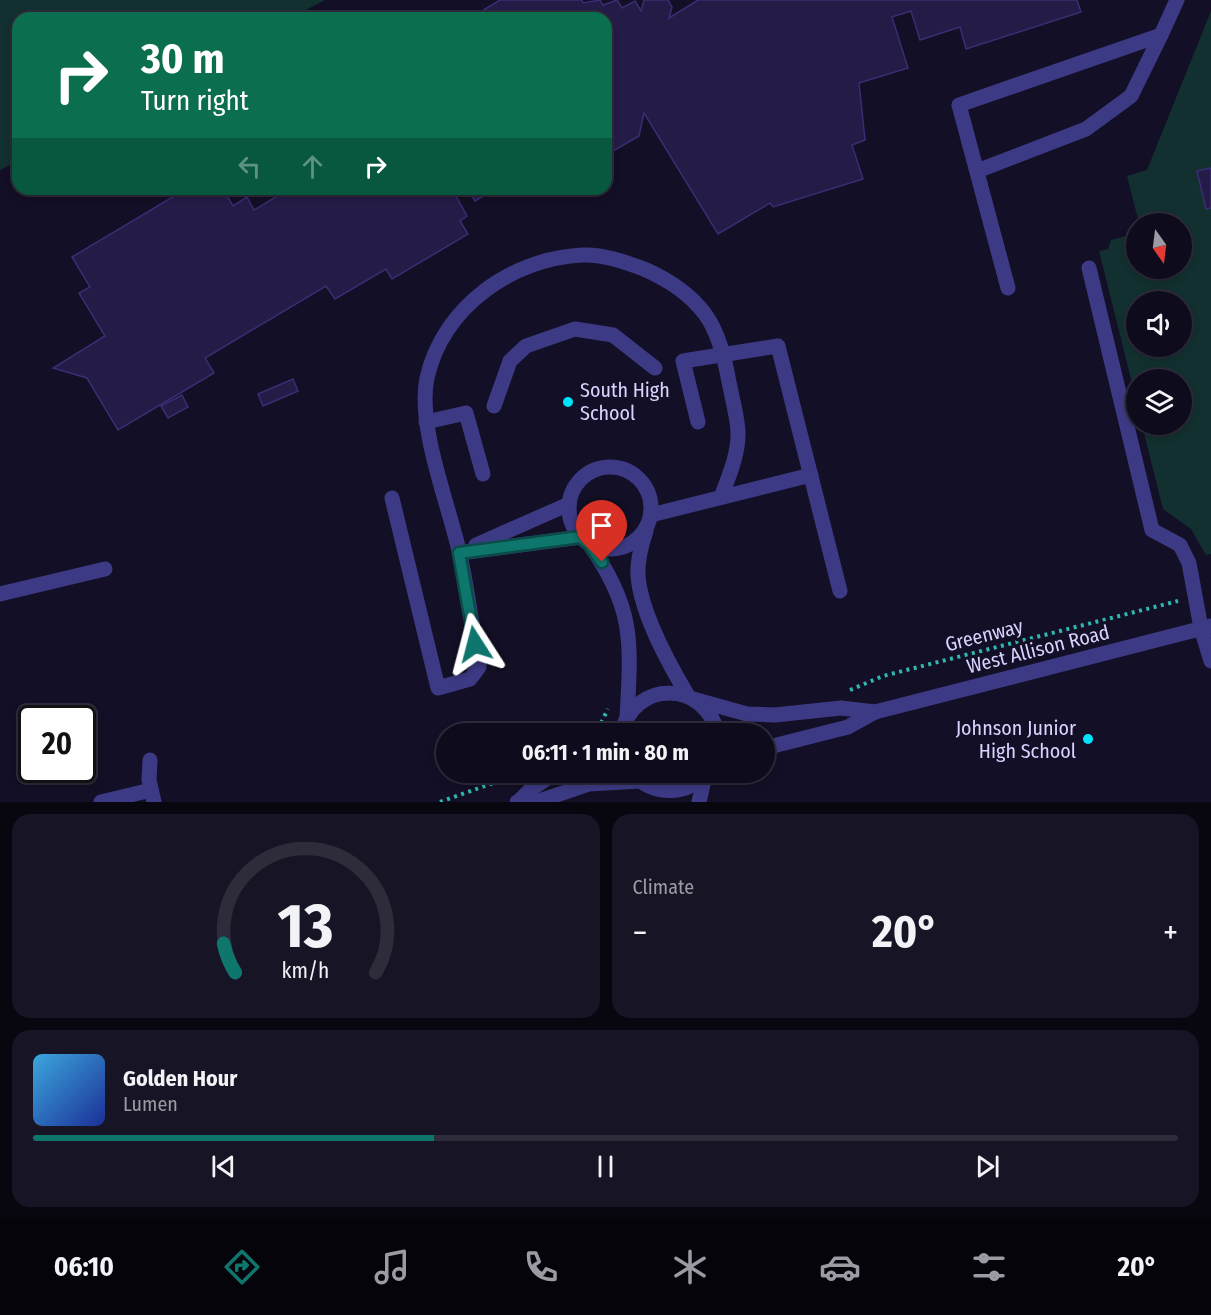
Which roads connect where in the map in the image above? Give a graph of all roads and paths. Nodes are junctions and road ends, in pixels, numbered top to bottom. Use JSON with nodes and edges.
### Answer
{"nodes":[{"id":1,"x":1177,"y":0,"type":"edge"},
{"id":2,"x":1161,"y":35,"type":"junction"},
{"id":3,"x":976,"y":171,"type":"junction"},
{"id":4,"x":1089,"y":268,"type":"dead end"},
{"id":5,"x":1008,"y":288,"type":"dead end"},
{"id":6,"x":724,"y":356,"type":"junction"},
{"id":7,"x":655,"y":368,"type":"dead end"},
{"id":8,"x":494,"y":406,"type":"dead end"},
{"id":9,"x":698,"y":422,"type":"dead end"},
{"id":10,"x":426,"y":423,"type":"junction"},
{"id":11,"x":483,"y":474,"type":"dead end"},
{"id":12,"x":811,"y":475,"type":"junction"},
{"id":13,"x":721,"y":496,"type":"junction"},
{"id":14,"x":392,"y":498,"type":"dead end"},
{"id":15,"x":569,"y":504,"type":"junction"},
{"id":16,"x":651,"y":515,"type":"junction"},
{"id":17,"x":646,"y":530,"type":"junction"},
{"id":18,"x":584,"y":540,"type":"junction"},
{"id":19,"x":459,"y":553,"type":"junction"},
{"id":20,"x":105,"y":569,"type":"dead end"},
{"id":21,"x":840,"y":591,"type":"dead end"},
{"id":22,"x":0,"y":594,"type":"edge"},
{"id":23,"x":1196,"y":597,"type":"junction"},
{"id":24,"x":1206,"y":627,"type":"edge"},
{"id":25,"x":1211,"y":661,"type":"edge"},
{"id":26,"x":841,"y":694,"type":"dead end"},
{"id":27,"x":691,"y":697,"type":"junction"},
{"id":28,"x":875,"y":712,"type":"junction"},
{"id":29,"x":622,"y":723,"type":"edge"},
{"id":30,"x":625,"y":723,"type":"edge"},
{"id":31,"x":714,"y":723,"type":"edge"},
{"id":32,"x":775,"y":745,"type":"edge"},
{"id":33,"x":150,"y":760,"type":"dead end"},
{"id":34,"x":491,"y":783,"type":"edge"},
{"id":35,"x":540,"y":783,"type":"edge"},
{"id":36,"x":602,"y":783,"type":"edge"},
{"id":37,"x":643,"y":783,"type":"edge"},
{"id":38,"x":647,"y":783,"type":"edge"},
{"id":39,"x":692,"y":783,"type":"edge"},
{"id":40,"x":704,"y":783,"type":"edge"},
{"id":41,"x":153,"y":796,"type":"edge"},
{"id":42,"x":101,"y":802,"type":"edge"},
{"id":43,"x":440,"y":802,"type":"edge"},
{"id":44,"x":518,"y":802,"type":"edge"},
{"id":45,"x":660,"y":802,"type":"edge"},
{"id":46,"x":699,"y":802,"type":"edge"}],
"edges":[{"from":1,"to":2,"type":"street"},
{"from":2,"to":3,"type":"street"},
{"from":2,"to":3,"type":"street"},
{"from":3,"to":5,"type":"street"},
{"from":4,"to":23,"type":"street"},
{"from":6,"to":9,"type":"street"},
{"from":6,"to":10,"type":"street"},
{"from":6,"to":12,"type":"street"},
{"from":6,"to":13,"type":"street"},
{"from":7,"to":8,"type":"street"},
{"from":10,"to":11,"type":"street"},
{"from":10,"to":19,"type":"street"},
{"from":12,"to":13,"type":"street"},
{"from":12,"to":21,"type":"street"},
{"from":13,"to":16,"type":"street"},
{"from":14,"to":19,"type":"street"},
{"from":15,"to":16,"type":"street"},
{"from":15,"to":18,"type":"street"},
{"from":15,"to":19,"type":"street"},
{"from":16,"to":17,"type":"street"},
{"from":17,"to":18,"type":"street"},
{"from":17,"to":27,"type":"street"},
{"from":18,"to":19,"type":"street"},
{"from":18,"to":29,"type":"street"},
{"from":20,"to":22,"type":"street"},
{"from":23,"to":24,"type":"street"},
{"from":23,"to":26,"type":"path","name":"Greenway"},
{"from":24,"to":25,"type":"street"},
{"from":24,"to":28,"type":"street","name":"West Allison Road"},
{"from":27,"to":28,"type":"street","name":"West Allison Road"},
{"from":27,"to":30,"type":"street","name":"West Allison Road"},
{"from":27,"to":31,"type":"street"},
{"from":28,"to":32,"type":"street","name":"West Allison Road"},
{"from":33,"to":41,"type":"street"},
{"from":34,"to":43,"type":"path"},
{"from":35,"to":44,"type":"street"},
{"from":36,"to":44,"type":"street"},
{"from":37,"to":45,"type":"street"},
{"from":38,"to":39,"type":"street"},
{"from":40,"to":46,"type":"street"},
{"from":41,"to":42,"type":"street"}]}
